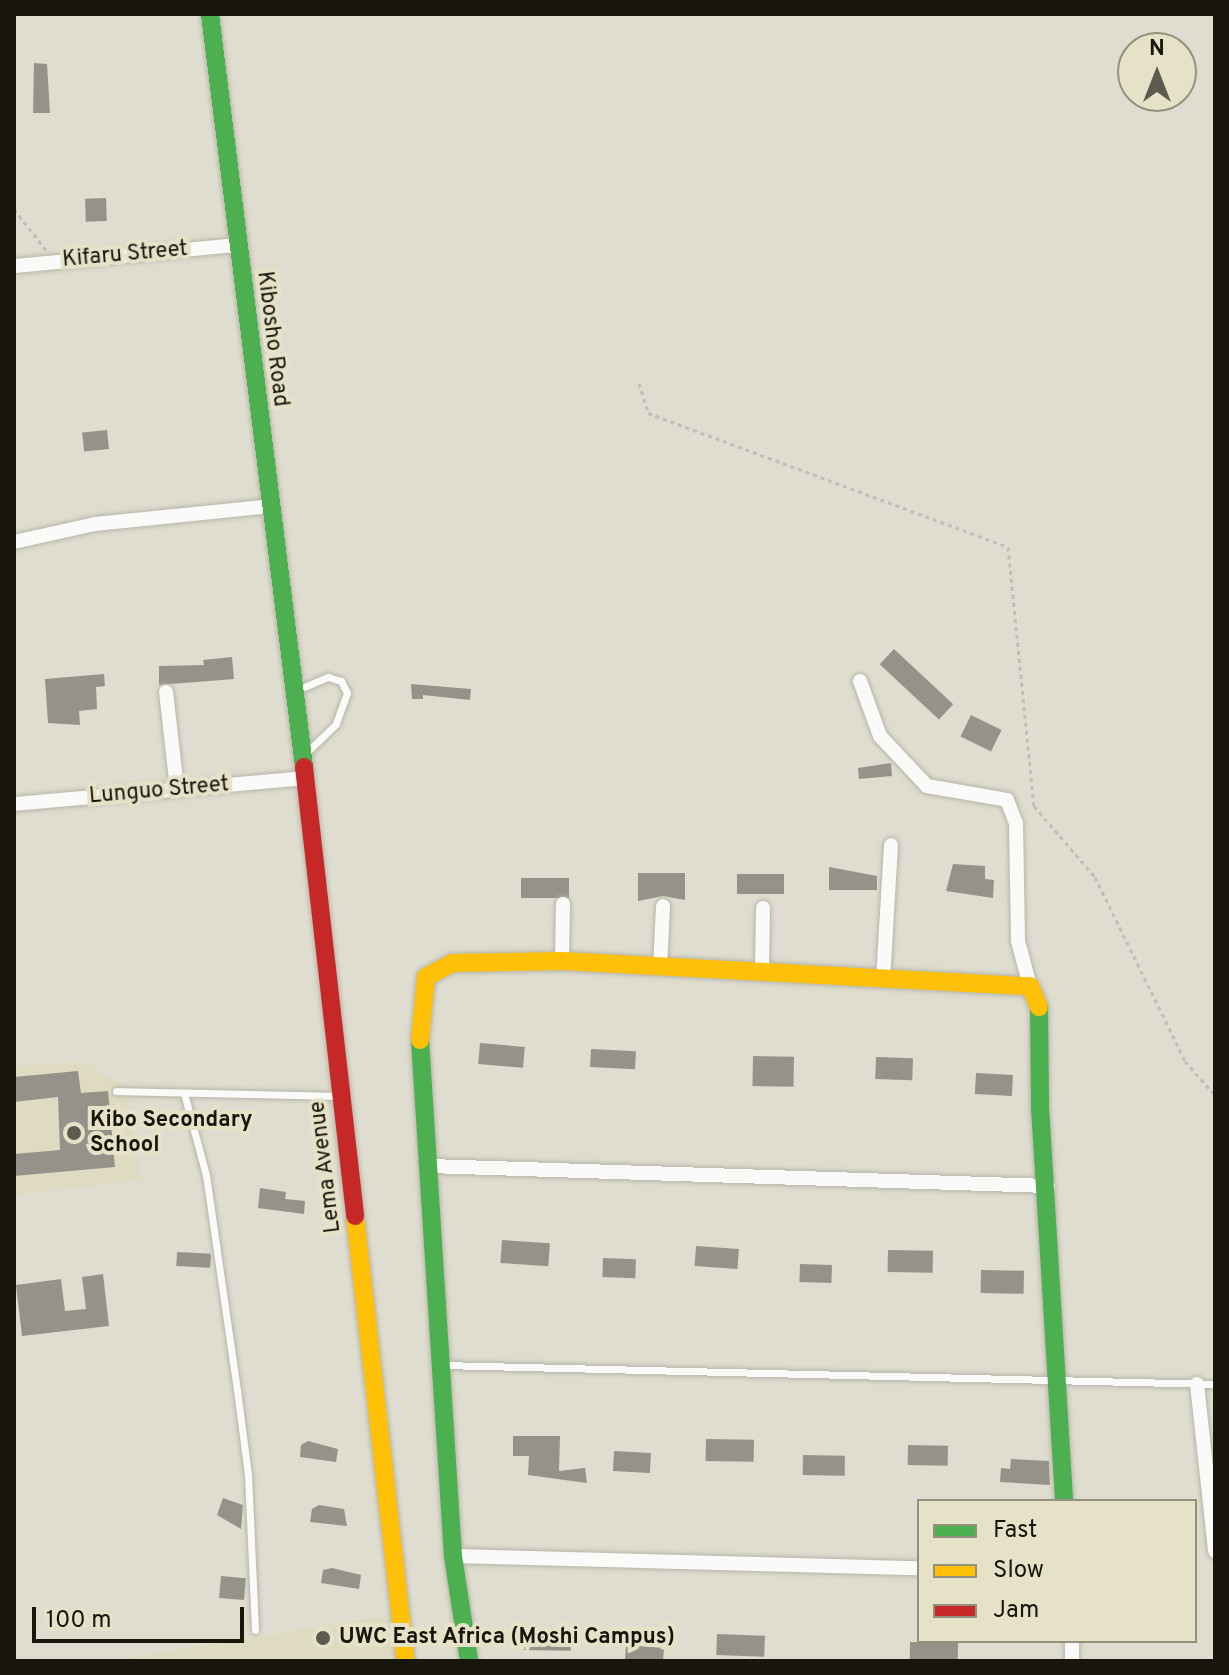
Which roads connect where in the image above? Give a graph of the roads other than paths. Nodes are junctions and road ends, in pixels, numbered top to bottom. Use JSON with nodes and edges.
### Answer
{"nodes":[{"id":1,"x":210,"y":14,"type":"edge"},
{"id":2,"x":236,"y":245,"type":"junction"},
{"id":3,"x":14,"y":266,"type":"edge"},
{"id":4,"x":271,"y":506,"type":"junction"},
{"id":5,"x":14,"y":542,"type":"edge"},
{"id":6,"x":289,"y":669,"type":"joint"},
{"id":7,"x":860,"y":681,"type":"dead end"},
{"id":8,"x":295,"y":691,"type":"junction"},
{"id":9,"x":166,"y":692,"type":"dead end"},
{"id":10,"x":303,"y":755,"type":"junction"},
{"id":11,"x":305,"y":778,"type":"junction"},
{"id":12,"x":177,"y":789,"type":"junction"},
{"id":13,"x":14,"y":804,"type":"edge"},
{"id":14,"x":891,"y":845,"type":"dead end"},
{"id":15,"x":563,"y":904,"type":"dead end"},
{"id":16,"x":663,"y":906,"type":"dead end"},
{"id":17,"x":763,"y":908,"type":"dead end"},
{"id":18,"x":562,"y":961,"type":"junction"},
{"id":19,"x":660,"y":968,"type":"junction"},
{"id":20,"x":762,"y":972,"type":"junction"},
{"id":21,"x":883,"y":980,"type":"junction"},
{"id":22,"x":1030,"y":986,"type":"junction"},
{"id":23,"x":116,"y":1091,"type":"dead end"},
{"id":24,"x":184,"y":1093,"type":"junction"},
{"id":25,"x":342,"y":1096,"type":"junction"},
{"id":26,"x":429,"y":1166,"type":"junction"},
{"id":27,"x":1048,"y":1186,"type":"junction"},
{"id":28,"x":440,"y":1365,"type":"junction"},
{"id":29,"x":1055,"y":1383,"type":"junction"},
{"id":30,"x":1197,"y":1384,"type":"junction"},
{"id":31,"x":1215,"y":1384,"type":"edge"},
{"id":32,"x":1064,"y":1499,"type":"edge"},
{"id":33,"x":1215,"y":1551,"type":"edge"},
{"id":34,"x":453,"y":1556,"type":"junction"},
{"id":35,"x":917,"y":1568,"type":"edge"},
{"id":36,"x":255,"y":1630,"type":"dead end"},
{"id":37,"x":406,"y":1661,"type":"edge"},
{"id":38,"x":469,"y":1661,"type":"edge"}],
"edges":[{"from":1,"to":2,"type":"street","name":"Kibosho Road"},
{"from":2,"to":3,"type":"street","name":"Kifaru Street"},
{"from":2,"to":4,"type":"street","name":"Kibosho Road"},
{"from":4,"to":5,"type":"street"},
{"from":4,"to":6,"type":"street","name":"Kibosho Road"},
{"from":6,"to":8,"type":"street","name":"Lema Avenue"},
{"from":7,"to":22,"type":"street"},
{"from":8,"to":10,"type":"street","name":"Lema Avenue"},
{"from":8,"to":10,"type":"lane"},
{"from":9,"to":12,"type":"street"},
{"from":10,"to":11,"type":"street","name":"Lema Avenue"},
{"from":11,"to":12,"type":"street","name":"Lunguo Street"},
{"from":11,"to":25,"type":"street","name":"Lema Avenue"},
{"from":12,"to":13,"type":"street","name":"Lunguo Street"},
{"from":14,"to":21,"type":"street"},
{"from":15,"to":18,"type":"street"},
{"from":16,"to":19,"type":"street"},
{"from":17,"to":20,"type":"street"},
{"from":18,"to":19,"type":"street"},
{"from":18,"to":26,"type":"street"},
{"from":19,"to":20,"type":"street"},
{"from":20,"to":21,"type":"street"},
{"from":21,"to":22,"type":"street"},
{"from":22,"to":27,"type":"street"},
{"from":23,"to":24,"type":"lane"},
{"from":24,"to":25,"type":"lane"},
{"from":24,"to":36,"type":"lane"},
{"from":25,"to":37,"type":"street","name":"Lema Avenue"},
{"from":26,"to":27,"type":"street"},
{"from":26,"to":28,"type":"street"},
{"from":27,"to":29,"type":"street"},
{"from":28,"to":29,"type":"lane"},
{"from":28,"to":34,"type":"street"},
{"from":29,"to":30,"type":"lane"},
{"from":29,"to":32,"type":"street"},
{"from":30,"to":31,"type":"lane"},
{"from":30,"to":33,"type":"street"},
{"from":34,"to":35,"type":"street"},
{"from":34,"to":38,"type":"street"}]}
